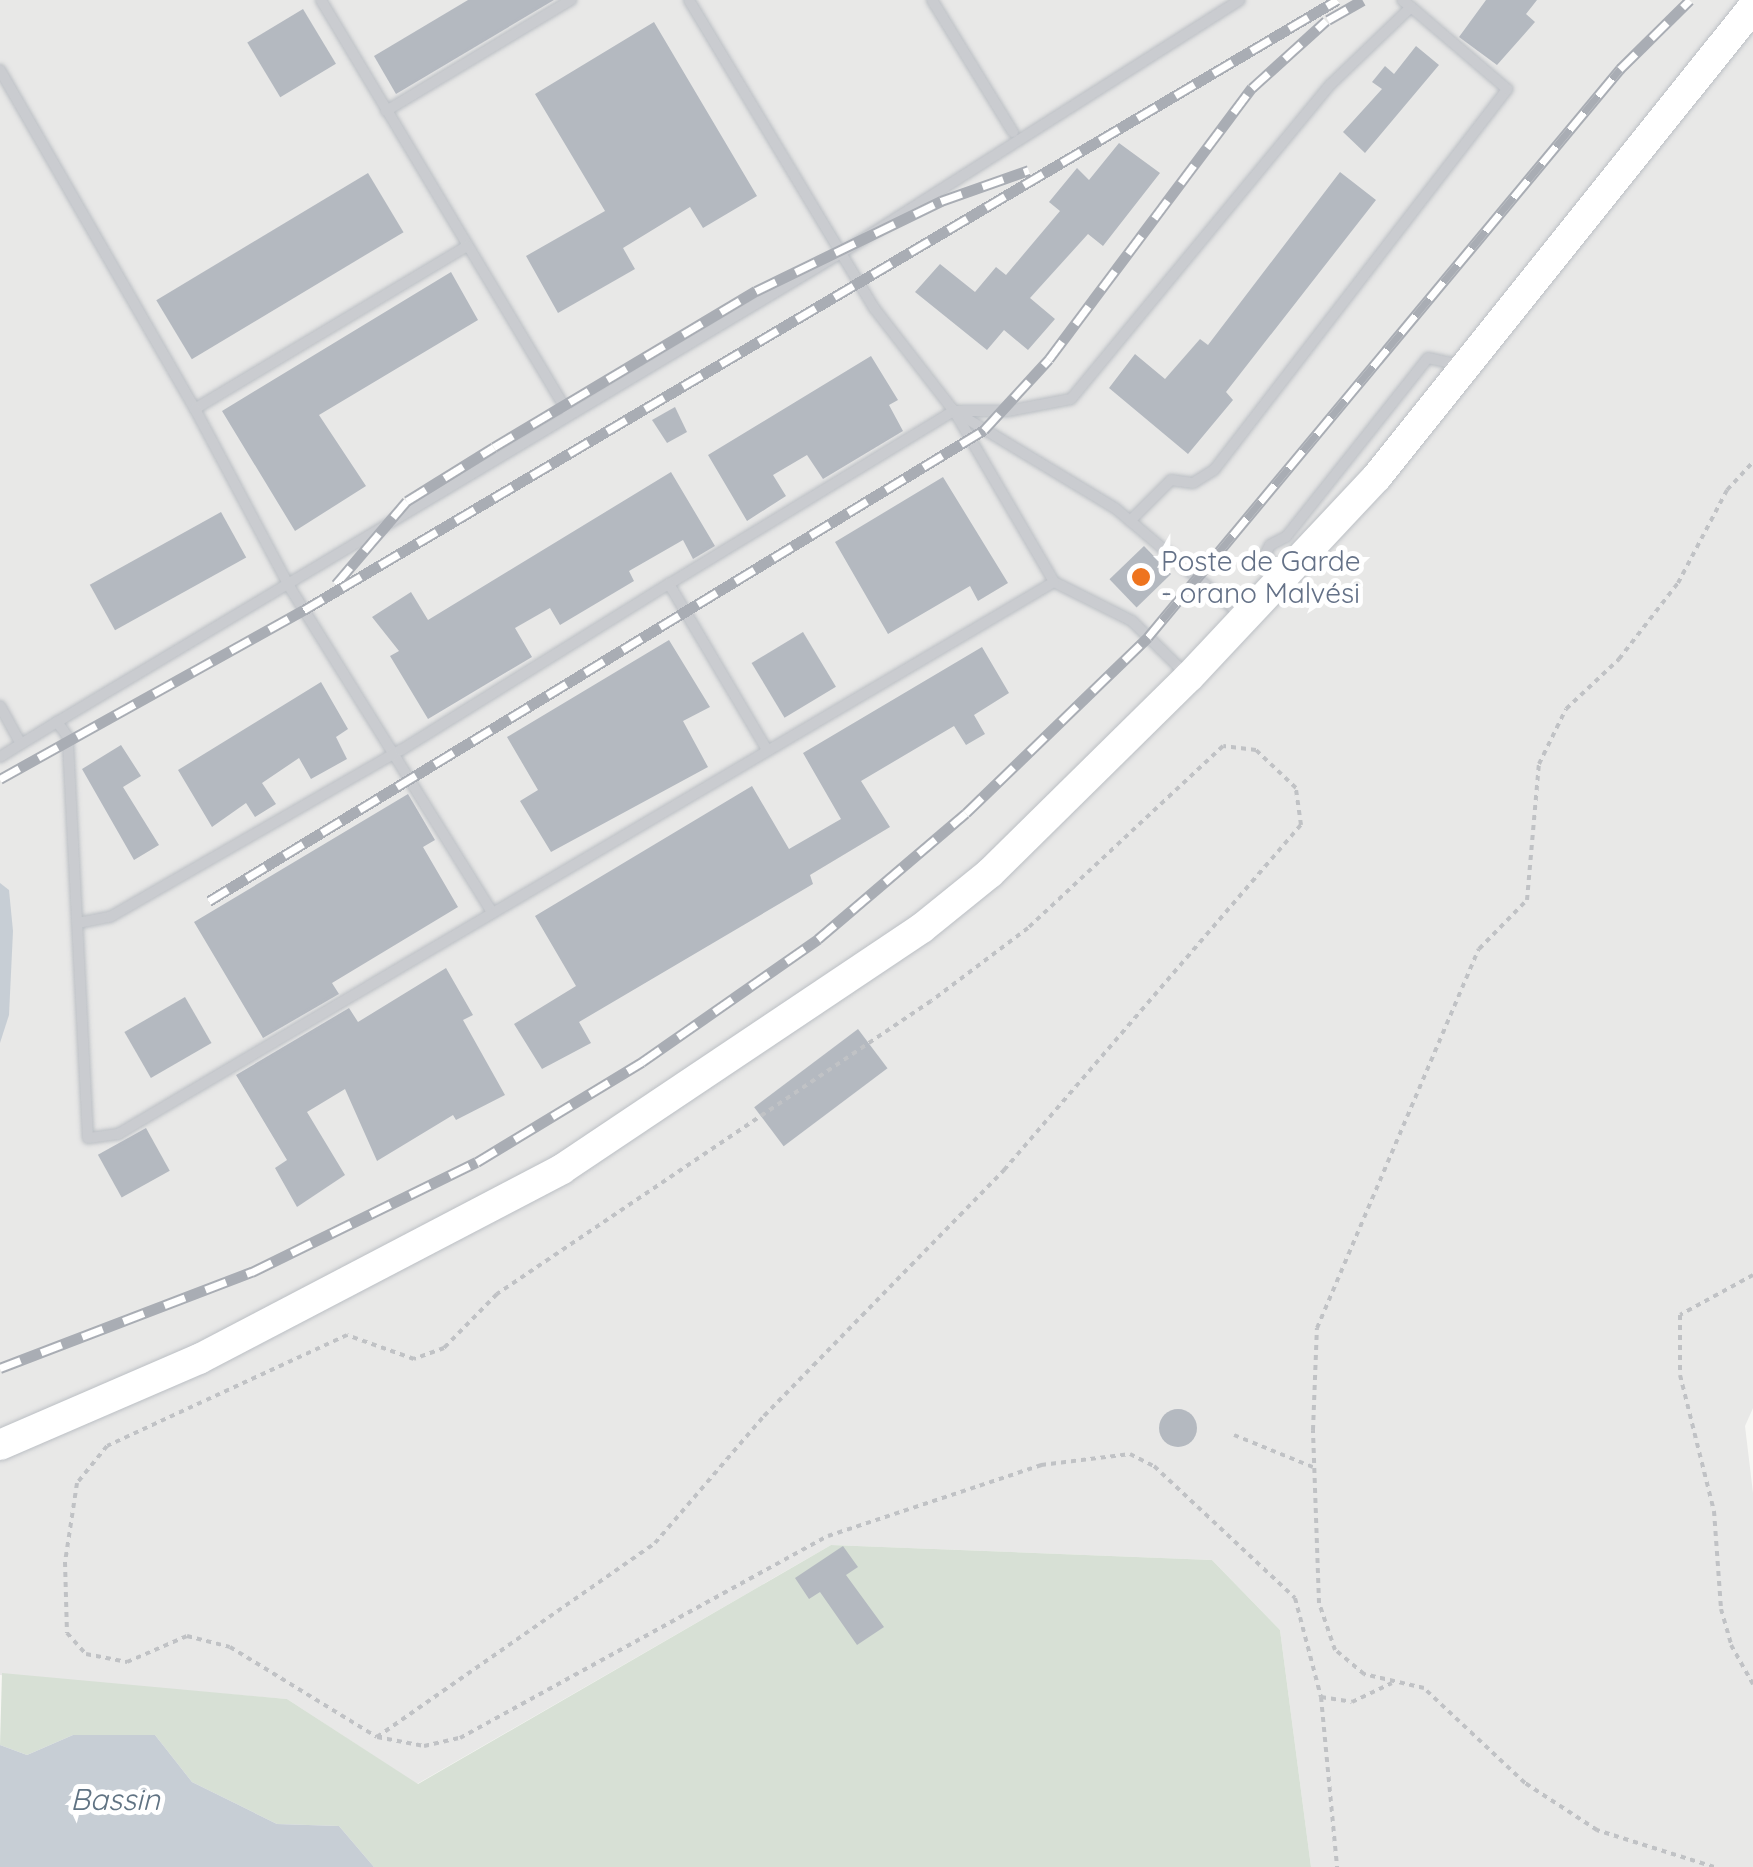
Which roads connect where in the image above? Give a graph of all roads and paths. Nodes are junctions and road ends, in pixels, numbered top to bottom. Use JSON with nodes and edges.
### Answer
{"nodes":[{"id":1,"x":321,"y":0,"type":"edge"},
{"id":2,"x":571,"y":0,"type":"edge"},
{"id":3,"x":689,"y":0,"type":"edge"},
{"id":4,"x":932,"y":0,"type":"edge"},
{"id":5,"x":1240,"y":0,"type":"edge"},
{"id":6,"x":1406,"y":4,"type":"edge"},
{"id":7,"x":1753,"y":6,"type":"edge"},
{"id":8,"x":0,"y":70,"type":"edge"},
{"id":9,"x":386,"y":111,"type":"junction"},
{"id":10,"x":1013,"y":132,"type":"dead end"},
{"id":11,"x":467,"y":246,"type":"junction"},
{"id":12,"x":842,"y":253,"type":"junction"},
{"id":13,"x":196,"y":409,"type":"junction"},
{"id":14,"x":954,"y":411,"type":"junction"},
{"id":15,"x":568,"y":412,"type":"junction"},
{"id":16,"x":1753,"y":462,"type":"edge"},
{"id":17,"x":1130,"y":521,"type":"junction"},
{"id":18,"x":1054,"y":582,"type":"junction"},
{"id":19,"x":668,"y":584,"type":"junction"},
{"id":20,"x":289,"y":586,"type":"junction"},
{"id":21,"x":1245,"y":619,"type":"junction"},
{"id":22,"x":1188,"y":677,"type":"junction"},
{"id":23,"x":0,"y":706,"type":"edge"},
{"id":24,"x":57,"y":722,"type":"junction"},
{"id":25,"x":21,"y":744,"type":"junction"},
{"id":26,"x":766,"y":748,"type":"junction"},
{"id":27,"x":394,"y":754,"type":"junction"},
{"id":28,"x":0,"y":757,"type":"edge"},
{"id":29,"x":492,"y":912,"type":"junction"},
{"id":30,"x":78,"y":923,"type":"junction"},
{"id":31,"x":1753,"y":1275,"type":"edge"},
{"id":32,"x":1234,"y":1436,"type":"dead end"},
{"id":33,"x":0,"y":1445,"type":"edge"},
{"id":34,"x":1314,"y":1467,"type":"junction"},
{"id":35,"x":1395,"y":1681,"type":"junction"},
{"id":36,"x":1753,"y":1684,"type":"edge"},
{"id":37,"x":1321,"y":1697,"type":"junction"},
{"id":38,"x":377,"y":1737,"type":"junction"},
{"id":39,"x":1337,"y":1867,"type":"edge"},
{"id":40,"x":1714,"y":1867,"type":"edge"}],
"edges":[{"from":1,"to":9,"type":"lane"},
{"from":2,"to":9,"type":"lane"},
{"from":3,"to":12,"type":"lane"},
{"from":4,"to":10,"type":"lane"},
{"from":5,"to":12,"type":"lane"},
{"from":6,"to":14,"type":"lane"},
{"from":6,"to":17,"type":"lane"},
{"from":7,"to":21,"type":"street"},
{"from":8,"to":13,"type":"lane"},
{"from":9,"to":11,"type":"lane"},
{"from":11,"to":13,"type":"lane"},
{"from":11,"to":15,"type":"lane"},
{"from":12,"to":14,"type":"lane"},
{"from":12,"to":15,"type":"lane"},
{"from":13,"to":20,"type":"lane"},
{"from":14,"to":17,"type":"lane"},
{"from":14,"to":18,"type":"lane"},
{"from":14,"to":19,"type":"lane"},
{"from":15,"to":20,"type":"lane"},
{"from":16,"to":34,"type":"path"},
{"from":17,"to":21,"type":"lane"},
{"from":18,"to":22,"type":"lane"},
{"from":18,"to":26,"type":"lane"},
{"from":19,"to":26,"type":"lane"},
{"from":19,"to":27,"type":"lane"},
{"from":20,"to":24,"type":"lane"},
{"from":20,"to":27,"type":"lane"},
{"from":21,"to":22,"type":"street"},
{"from":22,"to":33,"type":"street"},
{"from":23,"to":25,"type":"lane"},
{"from":24,"to":25,"type":"lane"},
{"from":24,"to":30,"type":"lane"},
{"from":25,"to":28,"type":"lane"},
{"from":26,"to":29,"type":"lane"},
{"from":27,"to":29,"type":"lane"},
{"from":27,"to":30,"type":"lane"},
{"from":29,"to":30,"type":"lane"},
{"from":31,"to":36,"type":"path"},
{"from":32,"to":34,"type":"path"},
{"from":34,"to":35,"type":"path"},
{"from":35,"to":37,"type":"path"},
{"from":35,"to":40,"type":"path"},
{"from":37,"to":38,"type":"path"},
{"from":37,"to":39,"type":"path"},
{"from":38,"to":38,"type":"path"}]}
